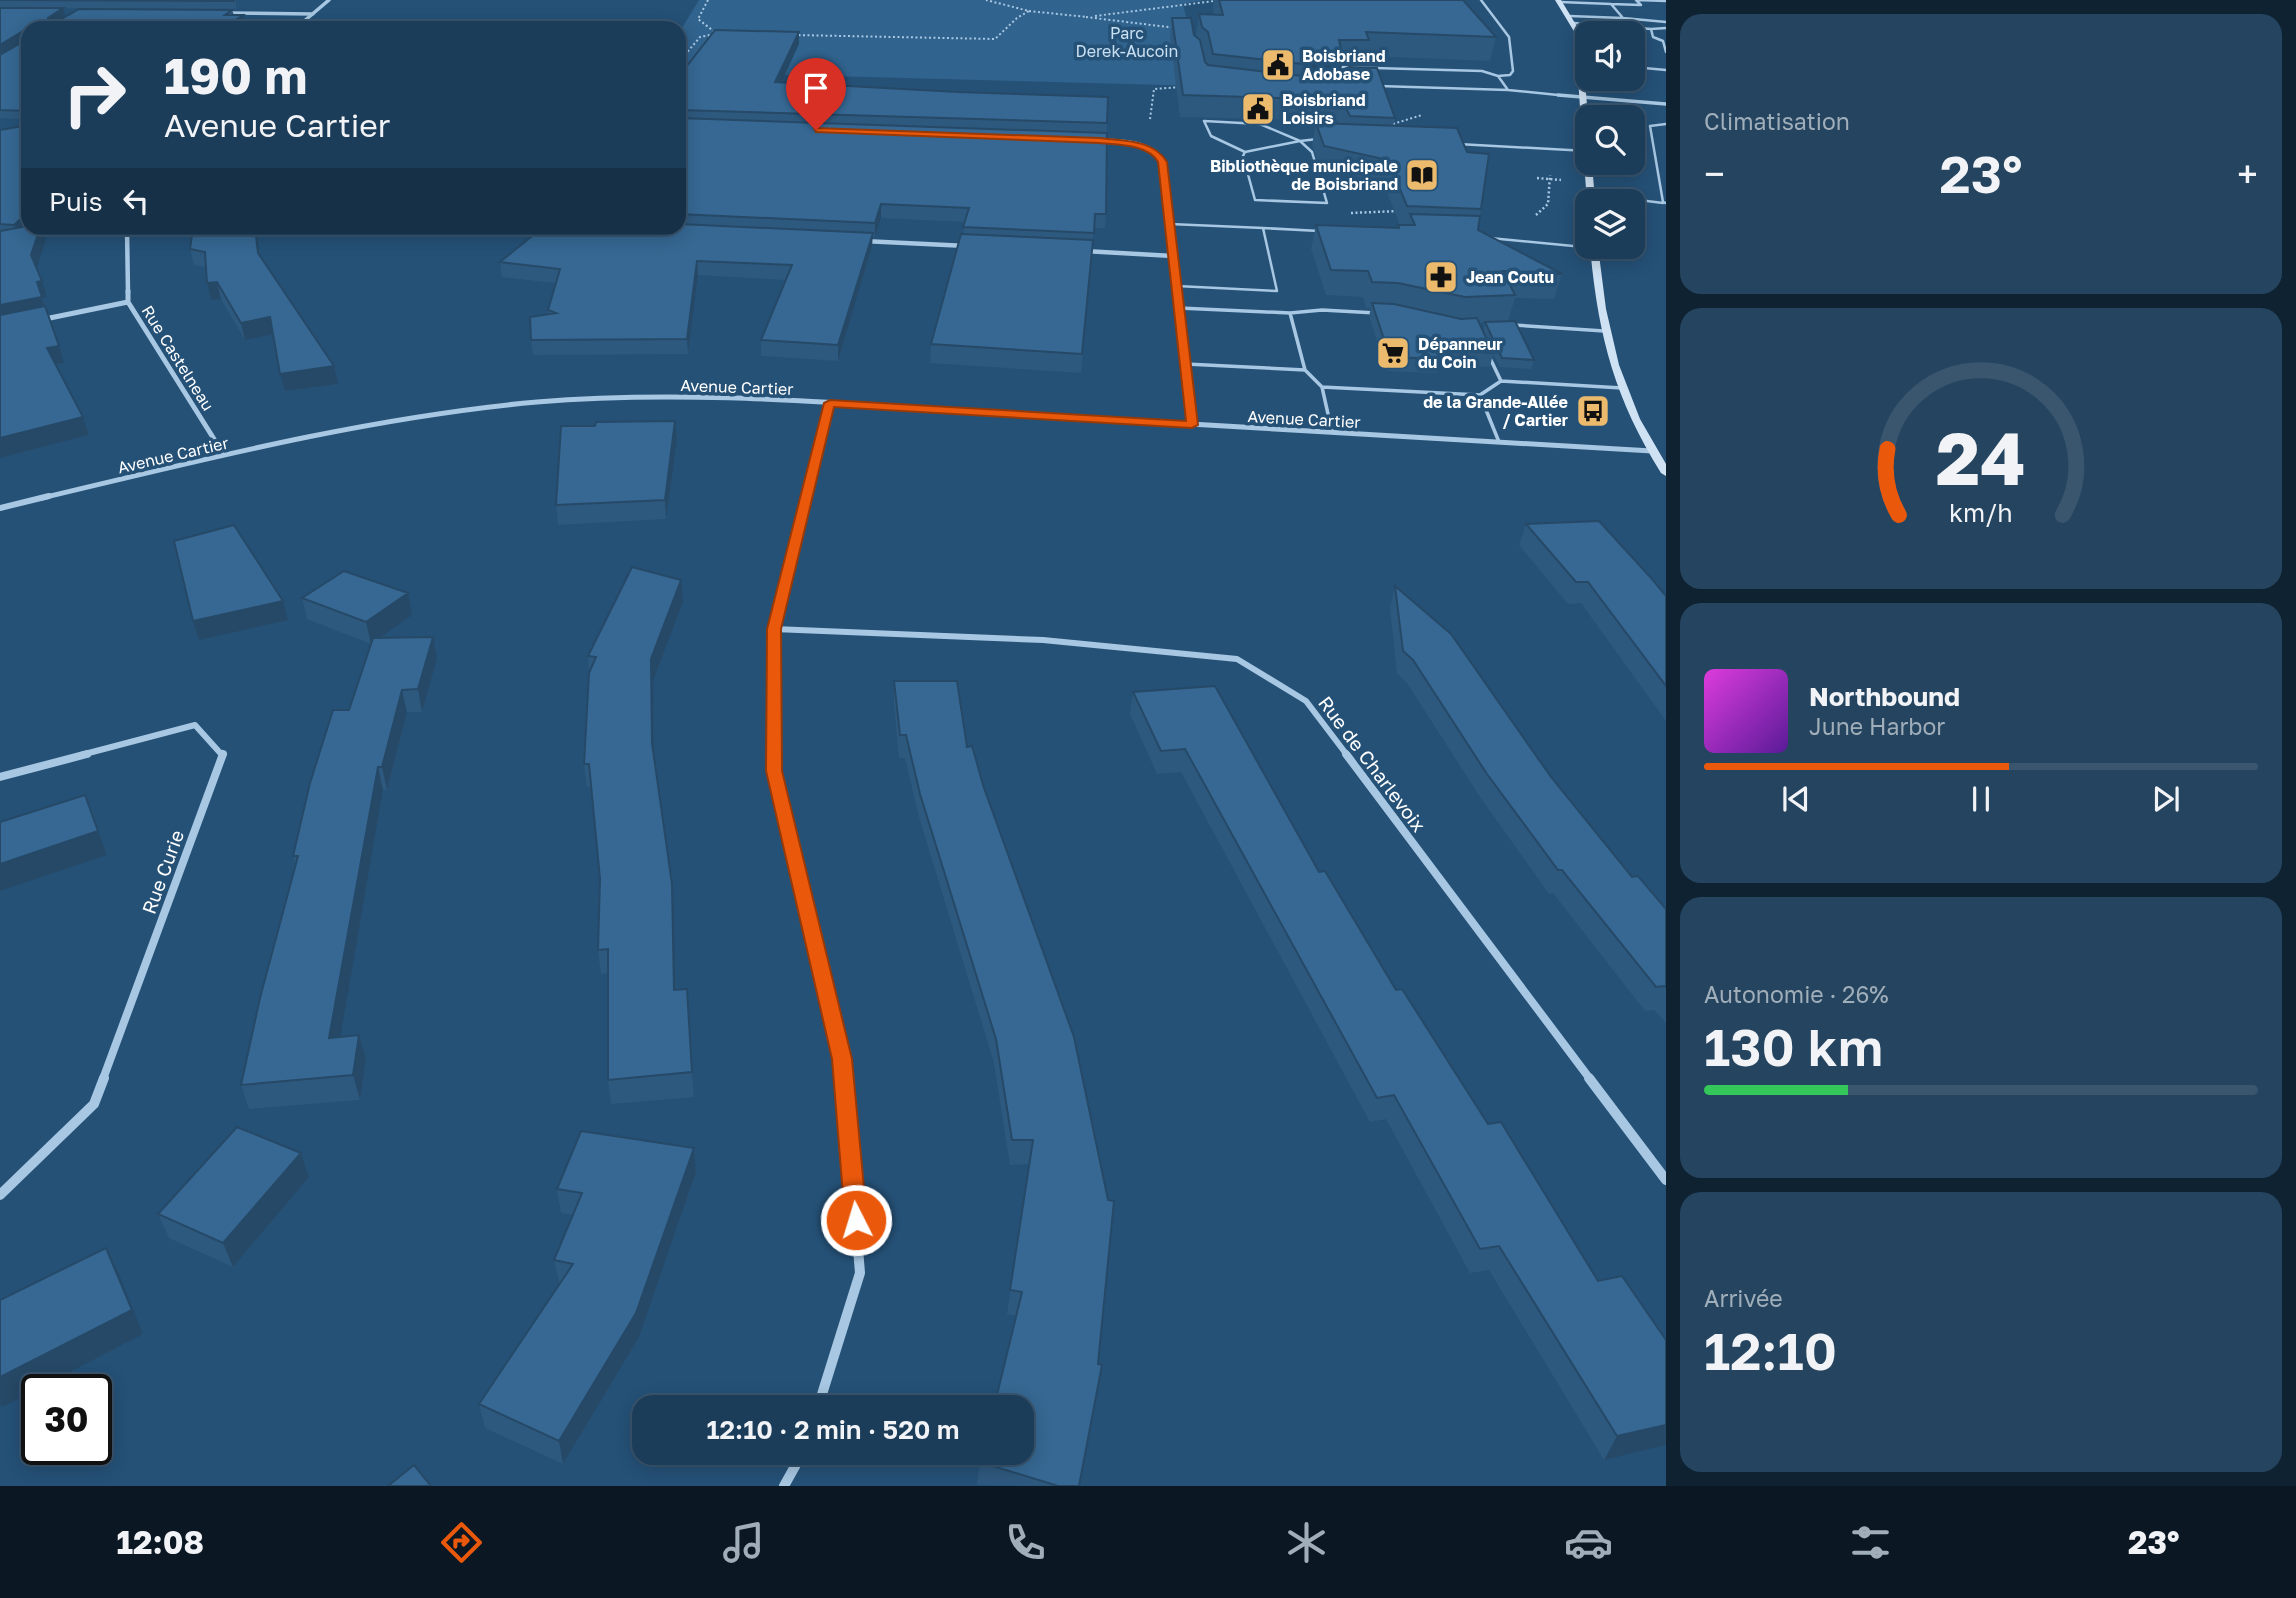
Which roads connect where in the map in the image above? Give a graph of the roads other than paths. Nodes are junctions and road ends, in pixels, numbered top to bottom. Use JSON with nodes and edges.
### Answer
{"nodes":[{"id":1,"x":329,"y":0,"type":"edge"},
{"id":2,"x":1481,"y":0,"type":"edge"},
{"id":3,"x":1637,"y":0,"type":"edge"},
{"id":4,"x":1559,"y":1,"type":"edge"},
{"id":5,"x":1666,"y":1,"type":"edge"},
{"id":6,"x":1611,"y":4,"type":"junction"},
{"id":7,"x":216,"y":13,"type":"edge"},
{"id":8,"x":313,"y":14,"type":"junction"},
{"id":9,"x":1570,"y":16,"type":"junction"},
{"id":10,"x":1623,"y":18,"type":"junction"},
{"id":11,"x":304,"y":21,"type":"edge"},
{"id":12,"x":1626,"y":21,"type":"edge"},
{"id":13,"x":1666,"y":22,"type":"edge"},
{"id":14,"x":1574,"y":23,"type":"joint"},
{"id":15,"x":1575,"y":27,"type":"edge"},
{"id":16,"x":1645,"y":28,"type":"edge"},
{"id":17,"x":1666,"y":28,"type":"edge"},
{"id":18,"x":1651,"y":29,"type":"junction"},
{"id":19,"x":1666,"y":52,"type":"edge"},
{"id":20,"x":1645,"y":68,"type":"edge"},
{"id":21,"x":1666,"y":70,"type":"edge"},
{"id":22,"x":1340,"y":76,"type":"edge"},
{"id":23,"x":1497,"y":76,"type":"junction"},
{"id":24,"x":1377,"y":85,"type":"edge"},
{"id":25,"x":1508,"y":90,"type":"junction"},
{"id":26,"x":1584,"y":91,"type":"edge"},
{"id":27,"x":1558,"y":94,"type":"joint"},
{"id":28,"x":1584,"y":97,"type":"junction"},
{"id":29,"x":1666,"y":104,"type":"edge"},
{"id":30,"x":1584,"y":105,"type":"edge"},
{"id":31,"x":1666,"y":124,"type":"edge"},
{"id":32,"x":1327,"y":139,"type":"edge"},
{"id":33,"x":1086,"y":140,"type":"edge"},
{"id":34,"x":1297,"y":142,"type":"junction"},
{"id":35,"x":1457,"y":144,"type":"edge"},
{"id":36,"x":1575,"y":150,"type":"edge"},
{"id":37,"x":1245,"y":152,"type":"junction"},
{"id":38,"x":1645,"y":202,"type":"edge"},
{"id":39,"x":1665,"y":203,"type":"edge"},
{"id":40,"x":1170,"y":224,"type":"junction"},
{"id":41,"x":1263,"y":228,"type":"junction"},
{"id":42,"x":1330,"y":231,"type":"edge"},
{"id":43,"x":127,"y":235,"type":"edge"},
{"id":44,"x":1477,"y":237,"type":"edge"},
{"id":45,"x":852,"y":240,"type":"edge"},
{"id":46,"x":1575,"y":245,"type":"edge"},
{"id":47,"x":978,"y":246,"type":"edge"},
{"id":48,"x":1071,"y":251,"type":"edge"},
{"id":49,"x":1173,"y":256,"type":"junction"},
{"id":50,"x":1595,"y":259,"type":"edge"},
{"id":51,"x":1177,"y":286,"type":"junction"},
{"id":52,"x":128,"y":302,"type":"junction"},
{"id":53,"x":1179,"y":308,"type":"junction"},
{"id":54,"x":1290,"y":313,"type":"junction"},
{"id":55,"x":1381,"y":313,"type":"edge"},
{"id":56,"x":38,"y":320,"type":"edge"},
{"id":57,"x":1508,"y":325,"type":"edge"},
{"id":58,"x":1604,"y":331,"type":"junction"},
{"id":59,"x":1484,"y":345,"type":"edge"},
{"id":60,"x":1186,"y":364,"type":"junction"},
{"id":61,"x":1305,"y":370,"type":"junction"},
{"id":62,"x":1501,"y":381,"type":"junction"},
{"id":63,"x":1322,"y":387,"type":"junction"},
{"id":64,"x":1622,"y":388,"type":"junction"},
{"id":65,"x":1480,"y":395,"type":"junction"},
{"id":66,"x":830,"y":403,"type":"junction"},
{"id":67,"x":1192,"y":425,"type":"junction"},
{"id":68,"x":1332,"y":432,"type":"junction"},
{"id":69,"x":1499,"y":442,"type":"junction"},
{"id":70,"x":1651,"y":451,"type":"junction"},
{"id":71,"x":224,"y":455,"type":"junction"},
{"id":72,"x":1666,"y":473,"type":"edge"},
{"id":73,"x":0,"y":508,"type":"edge"},
{"id":74,"x":774,"y":629,"type":"junction"},
{"id":75,"x":0,"y":777,"type":"edge"},
{"id":76,"x":1666,"y":1180,"type":"edge"},
{"id":77,"x":0,"y":1195,"type":"edge"},
{"id":78,"x":822,"y":1395,"type":"edge"},
{"id":79,"x":795,"y":1465,"type":"edge"},
{"id":80,"x":783,"y":1486,"type":"edge"}],
"edges":[{"from":1,"to":8,"type":"street"},
{"from":2,"to":23,"type":"lane"},
{"from":3,"to":5,"type":"lane"},
{"from":3,"to":6,"type":"lane"},
{"from":4,"to":6,"type":"lane"},
{"from":4,"to":9,"type":"street"},
{"from":6,"to":10,"type":"lane"},
{"from":7,"to":8,"type":"street"},
{"from":8,"to":11,"type":"street"},
{"from":9,"to":10,"type":"lane"},
{"from":9,"to":14,"type":"street"},
{"from":10,"to":12,"type":"lane"},
{"from":10,"to":13,"type":"lane"},
{"from":14,"to":15,"type":"street"},
{"from":16,"to":18,"type":"lane"},
{"from":17,"to":18,"type":"lane"},
{"from":18,"to":19,"type":"lane"},
{"from":20,"to":21,"type":"lane"},
{"from":22,"to":23,"type":"lane"},
{"from":23,"to":25,"type":"lane"},
{"from":24,"to":25,"type":"lane"},
{"from":25,"to":27,"type":"lane"},
{"from":26,"to":28,"type":"street"},
{"from":27,"to":28,"type":"street"},
{"from":28,"to":29,"type":"street"},
{"from":28,"to":30,"type":"street"},
{"from":31,"to":39,"type":"lane"},
{"from":32,"to":34,"type":"lane"},
{"from":33,"to":40,"type":"street"},
{"from":34,"to":37,"type":"lane"},
{"from":34,"to":37,"type":"lane"},
{"from":34,"to":37,"type":"lane"},
{"from":35,"to":36,"type":"lane"},
{"from":38,"to":39,"type":"lane"},
{"from":40,"to":41,"type":"lane"},
{"from":40,"to":49,"type":"street"},
{"from":41,"to":42,"type":"lane"},
{"from":41,"to":51,"type":"lane"},
{"from":43,"to":52,"type":"street","name":"Rue Castelneau"},
{"from":44,"to":46,"type":"lane"},
{"from":45,"to":47,"type":"street"},
{"from":48,"to":49,"type":"street"},
{"from":49,"to":51,"type":"street"},
{"from":50,"to":58,"type":"street"},
{"from":51,"to":53,"type":"street"},
{"from":52,"to":56,"type":"street"},
{"from":52,"to":71,"type":"street","name":"Rue Castelneau"},
{"from":53,"to":54,"type":"lane"},
{"from":53,"to":60,"type":"street"},
{"from":54,"to":55,"type":"lane"},
{"from":54,"to":61,"type":"lane"},
{"from":57,"to":58,"type":"lane"},
{"from":58,"to":64,"type":"street"},
{"from":59,"to":62,"type":"lane"},
{"from":60,"to":61,"type":"lane"},
{"from":60,"to":67,"type":"street"},
{"from":61,"to":63,"type":"lane"},
{"from":62,"to":64,"type":"lane"},
{"from":62,"to":65,"type":"lane"},
{"from":63,"to":65,"type":"lane"},
{"from":63,"to":68,"type":"lane"},
{"from":64,"to":70,"type":"street"},
{"from":65,"to":69,"type":"lane"},
{"from":66,"to":67,"type":"street","name":"Avenue Cartier"},
{"from":66,"to":71,"type":"street","name":"Avenue Cartier"},
{"from":66,"to":74,"type":"street"},
{"from":67,"to":68,"type":"street","name":"Avenue Cartier"},
{"from":68,"to":69,"type":"street","name":"Avenue Cartier"},
{"from":69,"to":70,"type":"street","name":"Avenue Cartier"},
{"from":70,"to":72,"type":"street"},
{"from":71,"to":73,"type":"street","name":"Avenue Cartier"},
{"from":74,"to":76,"type":"street","name":"Rue de Charlevoix"},
{"from":74,"to":78,"type":"street"},
{"from":75,"to":77,"type":"street","name":"Rue Curie"},
{"from":79,"to":80,"type":"street"}]}
